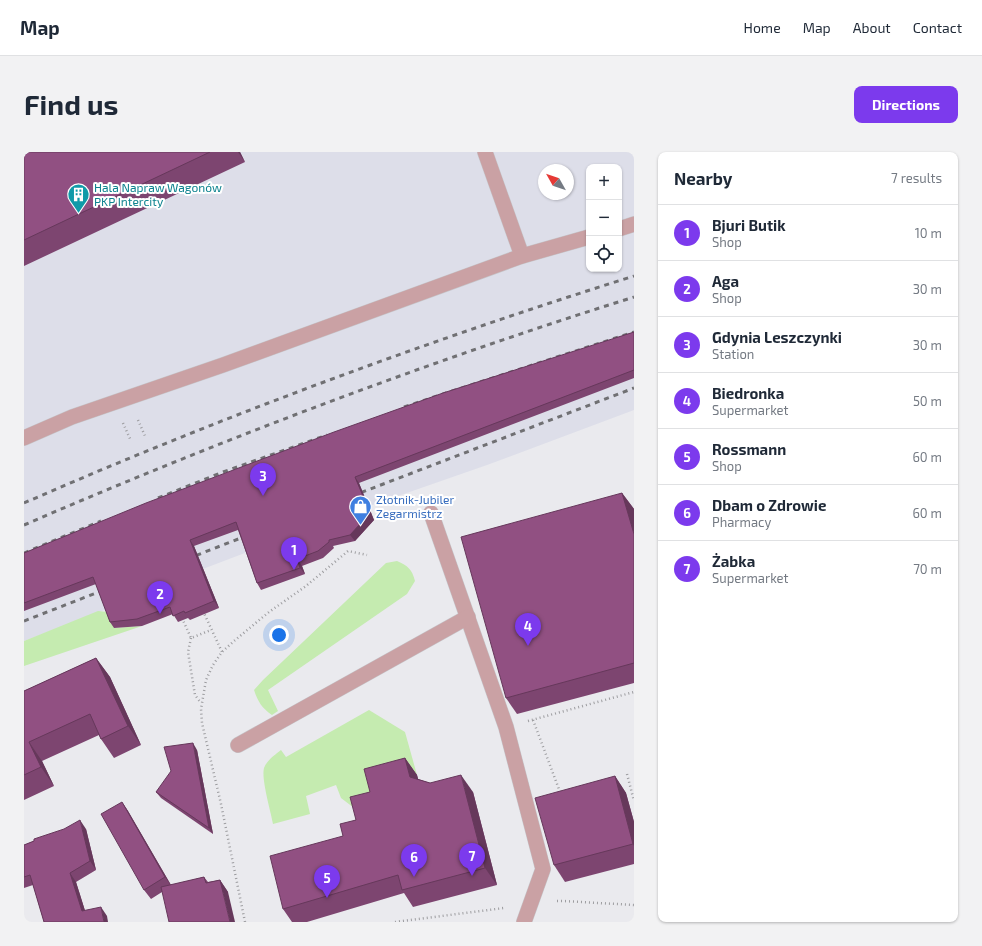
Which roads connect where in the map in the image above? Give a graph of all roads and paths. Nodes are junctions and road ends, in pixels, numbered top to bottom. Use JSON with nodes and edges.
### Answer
{"nodes":[{"id":1,"x":485,"y":152,"type":"edge"},
{"id":2,"x":634,"y":224,"type":"edge"},
{"id":3,"x":622,"y":228,"type":"edge"},
{"id":4,"x":586,"y":238,"type":"edge"},
{"id":5,"x":522,"y":256,"type":"junction"},
{"id":6,"x":125,"y":428,"type":"dead end"},
{"id":7,"x":24,"y":438,"type":"edge"},
{"id":8,"x":131,"y":441,"type":"dead end"},
{"id":9,"x":432,"y":513,"type":"dead end"},
{"id":10,"x":202,"y":610,"type":"edge"},
{"id":11,"x":180,"y":613,"type":"edge"},
{"id":12,"x":468,"y":617,"type":"junction"},
{"id":13,"x":211,"y":630,"type":"junction"},
{"id":14,"x":191,"y":638,"type":"junction"},
{"id":15,"x":222,"y":652,"type":"dead end"},
{"id":16,"x":634,"y":692,"type":"edge"},
{"id":17,"x":202,"y":703,"type":"dead end"},
{"id":18,"x":533,"y":720,"type":"junction"},
{"id":19,"x":506,"y":727,"type":"junction"},
{"id":20,"x":238,"y":746,"type":"dead end"},
{"id":21,"x":627,"y":774,"type":"dead end"},
{"id":22,"x":560,"y":792,"type":"edge"},
{"id":23,"x":634,"y":801,"type":"edge"},
{"id":24,"x":530,"y":905,"type":"junction"},
{"id":25,"x":634,"y":905,"type":"edge"},
{"id":26,"x":395,"y":922,"type":"edge"},
{"id":27,"x":524,"y":922,"type":"edge"}],
"edges":[{"from":1,"to":5,"type":"lane"},
{"from":2,"to":3,"type":"lane"},
{"from":4,"to":5,"type":"lane"},
{"from":5,"to":7,"type":"lane"},
{"from":6,"to":8,"type":"path"},
{"from":9,"to":12,"type":"lane"},
{"from":10,"to":13,"type":"path"},
{"from":11,"to":14,"type":"path"},
{"from":12,"to":19,"type":"lane"},
{"from":12,"to":20,"type":"lane"},
{"from":13,"to":14,"type":"path"},
{"from":13,"to":15,"type":"path"},
{"from":14,"to":17,"type":"path"},
{"from":16,"to":18,"type":"path"},
{"from":18,"to":19,"type":"path"},
{"from":18,"to":22,"type":"path"},
{"from":19,"to":24,"type":"lane"},
{"from":21,"to":23,"type":"path"},
{"from":24,"to":25,"type":"path"},
{"from":24,"to":26,"type":"path"},
{"from":24,"to":27,"type":"lane"}]}
